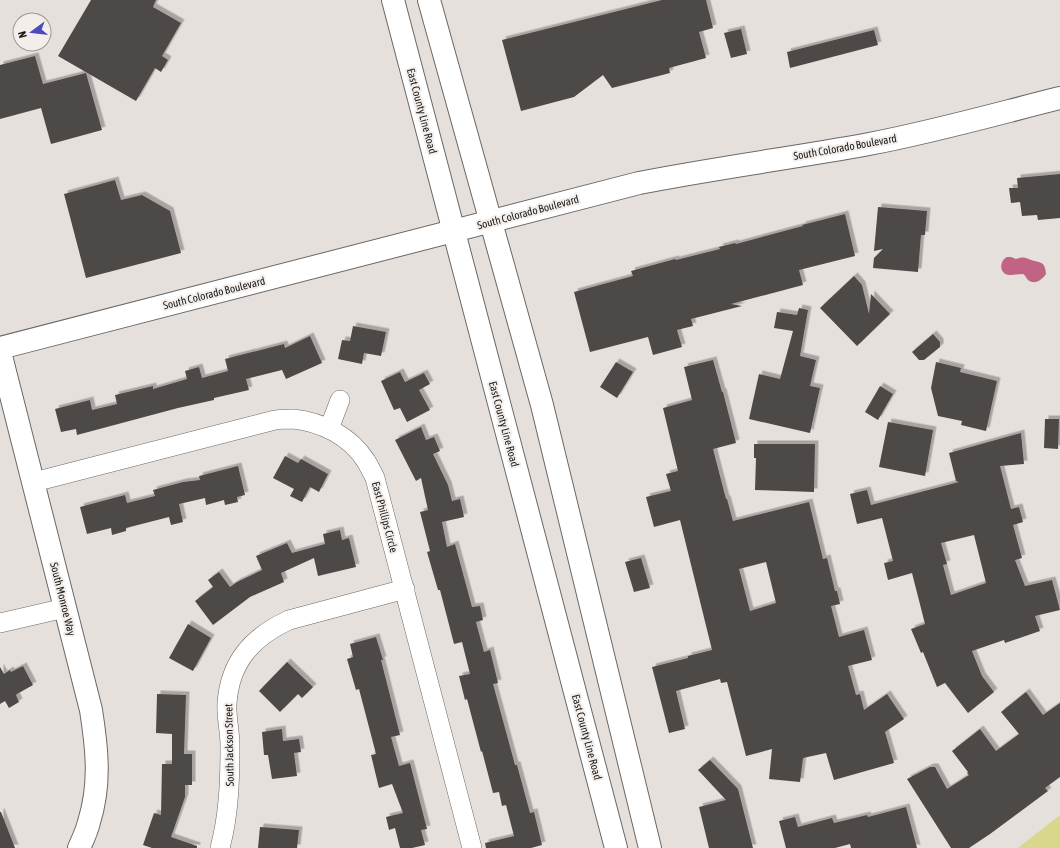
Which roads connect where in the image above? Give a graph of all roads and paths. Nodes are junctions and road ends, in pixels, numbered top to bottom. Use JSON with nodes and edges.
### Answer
{"nodes":[{"id":1,"x":393,"y":0,"type":"edge"},
{"id":2,"x":429,"y":0,"type":"edge"},
{"id":3,"x":1060,"y":98,"type":"edge"},
{"id":4,"x":491,"y":222,"type":"junction"},
{"id":5,"x":453,"y":232,"type":"junction"},
{"id":6,"x":0,"y":348,"type":"edge"},
{"id":7,"x":0,"y":352,"type":"edge"},
{"id":8,"x":340,"y":400,"type":"dead end"},
{"id":9,"x":329,"y":429,"type":"junction"},
{"id":10,"x":34,"y":482,"type":"junction"},
{"id":11,"x":405,"y":590,"type":"junction"},
{"id":12,"x":64,"y":608,"type":"junction"},
{"id":13,"x":0,"y":623,"type":"edge"},
{"id":14,"x":79,"y":848,"type":"edge"},
{"id":15,"x":220,"y":848,"type":"edge"},
{"id":16,"x":472,"y":848,"type":"edge"},
{"id":17,"x":616,"y":848,"type":"edge"},
{"id":18,"x":650,"y":848,"type":"edge"}],
"edges":[{"from":1,"to":5,"type":"main road","name":"East County Line Road"},
{"from":2,"to":4,"type":"main road"},
{"from":3,"to":4,"type":"main road","name":"South Colorado Boulevard"},
{"from":4,"to":5,"type":"main road","name":"South Colorado Boulevard"},
{"from":4,"to":18,"type":"main road"},
{"from":5,"to":6,"type":"main road","name":"South Colorado Boulevard"},
{"from":5,"to":17,"type":"main road","name":"East County Line Road"},
{"from":7,"to":10,"type":"main road","name":"South Monroe Way"},
{"from":8,"to":9,"type":"street"},
{"from":9,"to":10,"type":"street","name":"East Phillips Circle"},
{"from":9,"to":11,"type":"street","name":"East Phillips Circle"},
{"from":10,"to":12,"type":"main road","name":"South Monroe Way"},
{"from":11,"to":15,"type":"street","name":"South Jackson Street"},
{"from":11,"to":16,"type":"street","name":"East Phillips Circle"},
{"from":12,"to":13,"type":"street"},
{"from":12,"to":14,"type":"main road","name":"South Monroe Way"}]}
